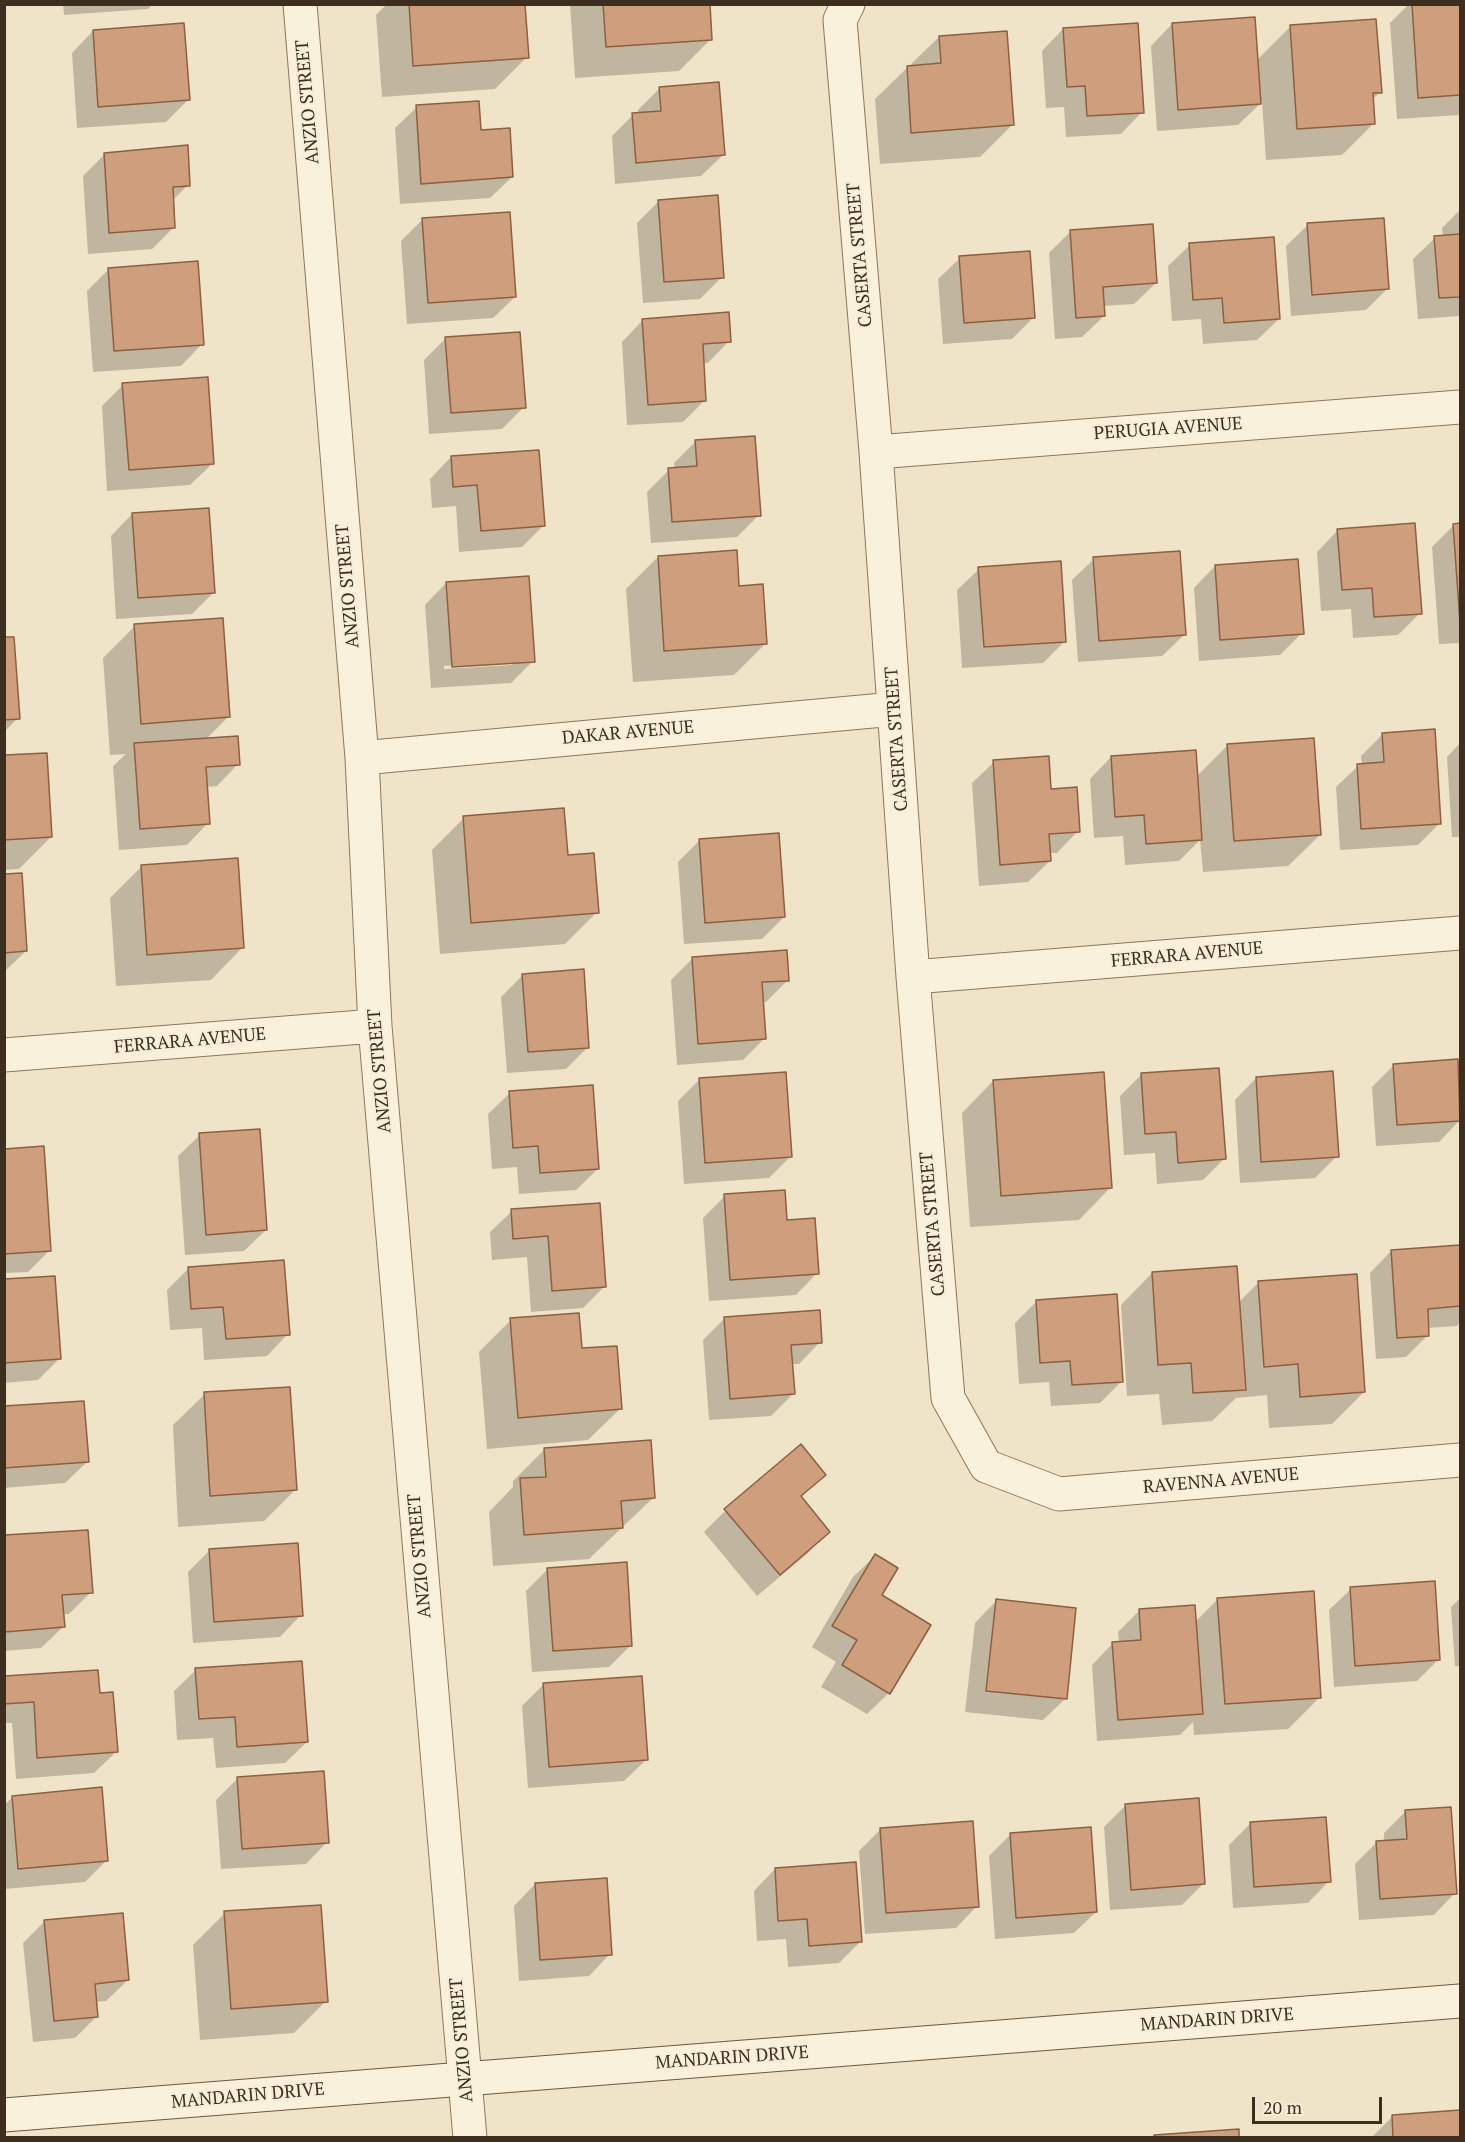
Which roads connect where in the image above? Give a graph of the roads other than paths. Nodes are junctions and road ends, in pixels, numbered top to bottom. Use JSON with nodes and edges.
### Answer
{"nodes":[{"id":1,"x":300,"y":4,"type":"edge"},
{"id":2,"x":848,"y":4,"type":"edge"},
{"id":3,"x":1461,"y":407,"type":"edge"},
{"id":4,"x":876,"y":452,"type":"junction"},
{"id":5,"x":894,"y":709,"type":"junction"},
{"id":6,"x":362,"y":758,"type":"junction"},
{"id":7,"x":1461,"y":933,"type":"edge"},
{"id":8,"x":913,"y":977,"type":"junction"},
{"id":9,"x":375,"y":1026,"type":"junction"},
{"id":10,"x":4,"y":1056,"type":"edge"},
{"id":11,"x":1461,"y":1460,"type":"edge"},
{"id":12,"x":986,"y":1466,"type":"joint"},
{"id":13,"x":1461,"y":2001,"type":"edge"},
{"id":14,"x":465,"y":2079,"type":"junction"},
{"id":15,"x":4,"y":2115,"type":"edge"},
{"id":16,"x":470,"y":2138,"type":"edge"}],
"edges":[{"from":1,"to":6,"type":"street","name":"ANZIO STREET"},
{"from":2,"to":4,"type":"street","name":"CASERTA STREET"},
{"from":3,"to":4,"type":"street","name":"PERUGIA AVENUE"},
{"from":4,"to":5,"type":"street","name":"CASERTA STREET"},
{"from":5,"to":6,"type":"street","name":"DAKAR AVENUE"},
{"from":5,"to":8,"type":"street","name":"CASERTA STREET"},
{"from":6,"to":9,"type":"street","name":"ANZIO STREET"},
{"from":7,"to":8,"type":"street","name":"FERRARA AVENUE"},
{"from":8,"to":12,"type":"street","name":"CASERTA STREET"},
{"from":9,"to":10,"type":"street","name":"FERRARA AVENUE"},
{"from":9,"to":14,"type":"street","name":"ANZIO STREET"},
{"from":11,"to":12,"type":"street","name":"RAVENNA AVENUE"},
{"from":13,"to":14,"type":"street","name":"MANDARIN DRIVE"},
{"from":14,"to":15,"type":"street","name":"MANDARIN DRIVE"},
{"from":14,"to":16,"type":"street","name":"ANZIO STREET"}]}
